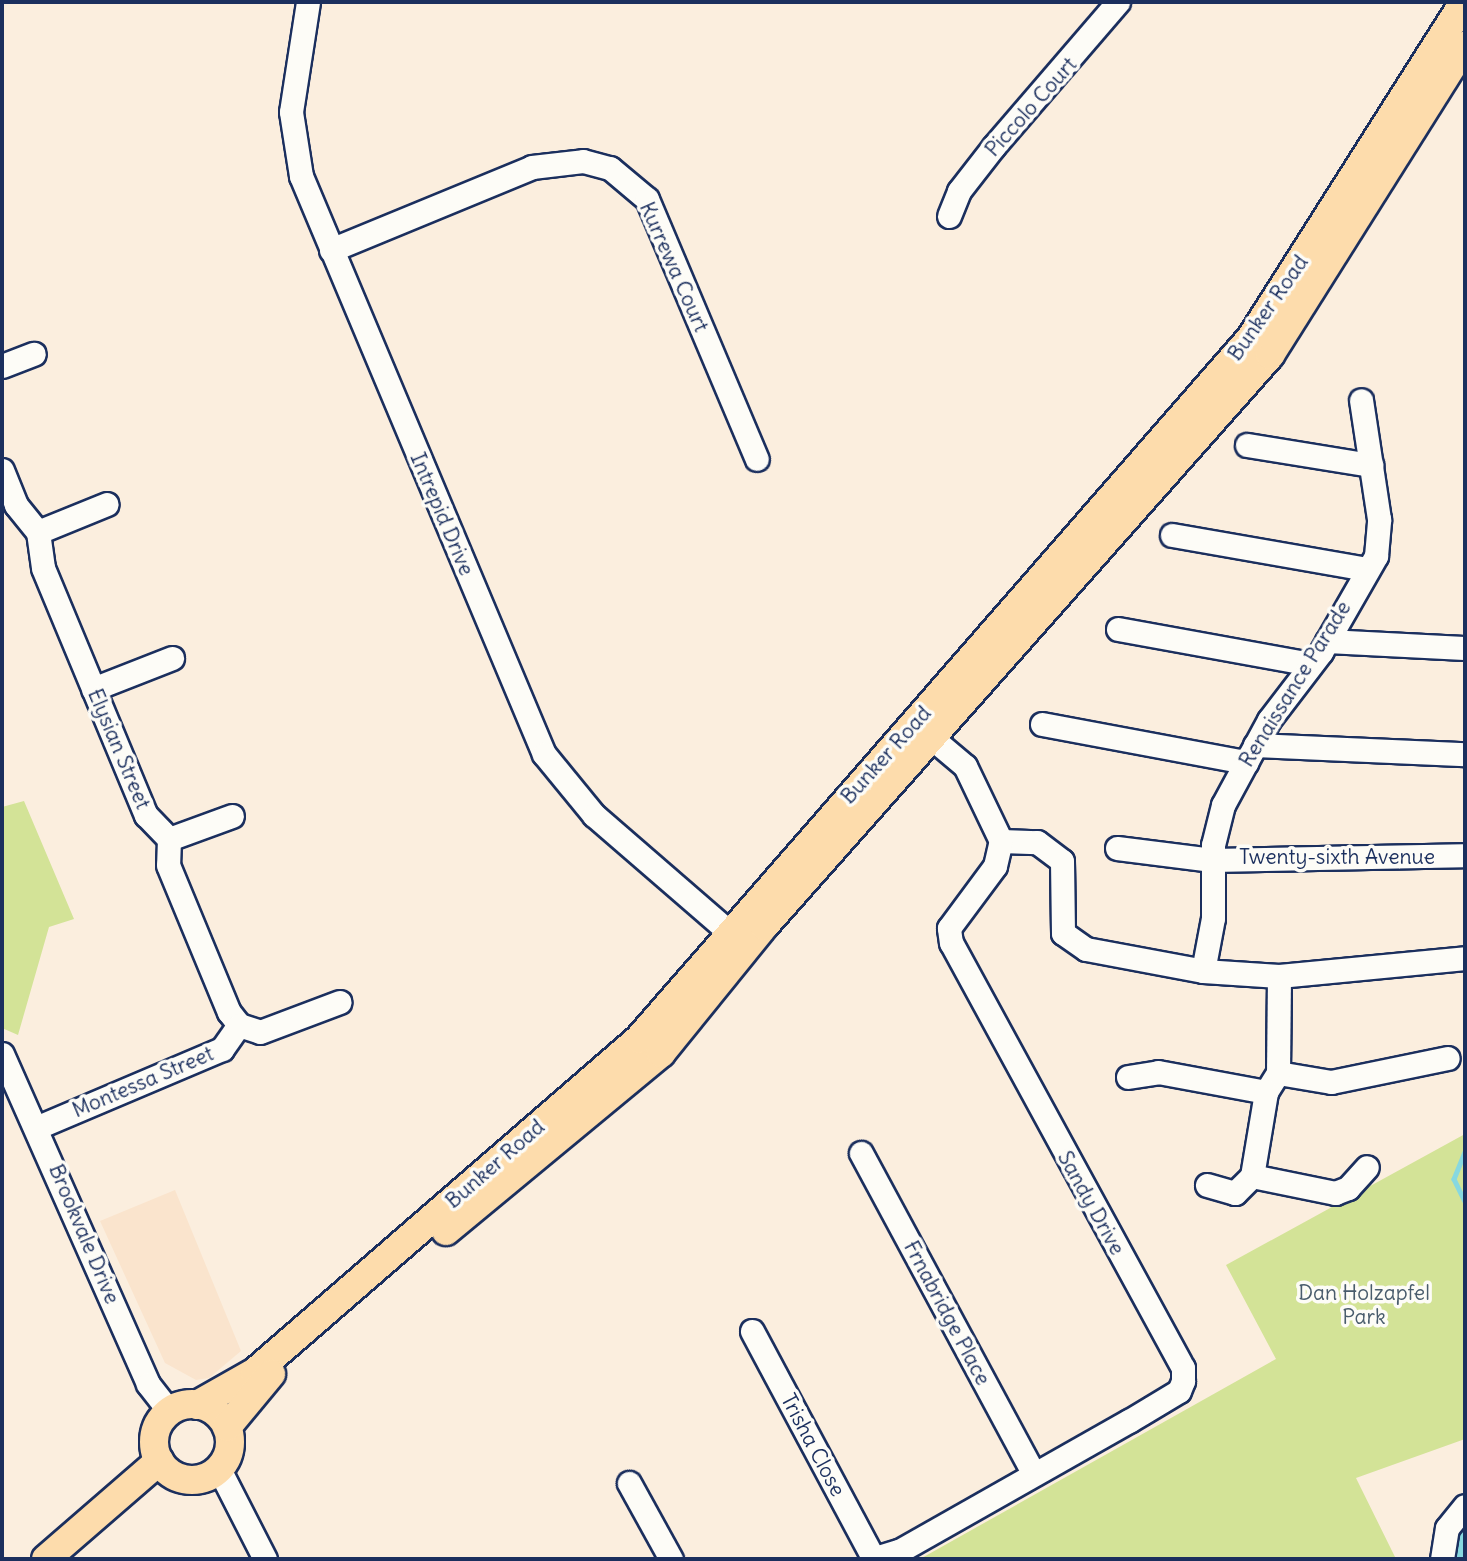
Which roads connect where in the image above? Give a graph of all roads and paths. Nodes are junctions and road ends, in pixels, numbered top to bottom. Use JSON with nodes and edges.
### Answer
{"nodes":[{"id":1,"x":308,"y":2,"type":"edge"},
{"id":2,"x":1118,"y":2,"type":"edge"},
{"id":3,"x":1464,"y":2,"type":"edge"},
{"id":4,"x":1465,"y":45,"type":"edge"},
{"id":5,"x":949,"y":216,"type":"dead end"},
{"id":6,"x":331,"y":250,"type":"junction"},
{"id":7,"x":1261,"y":346,"type":"junction"},
{"id":8,"x":34,"y":354,"type":"dead end"},
{"id":9,"x":2,"y":366,"type":"edge"},
{"id":10,"x":1361,"y":400,"type":"dead end"},
{"id":11,"x":1247,"y":445,"type":"dead end"},
{"id":12,"x":757,"y":459,"type":"dead end"},
{"id":13,"x":1371,"y":465,"type":"junction"},
{"id":14,"x":2,"y":470,"type":"edge"},
{"id":15,"x":107,"y":504,"type":"dead end"},
{"id":16,"x":38,"y":531,"type":"junction"},
{"id":17,"x":1172,"y":535,"type":"dead end"},
{"id":18,"x":1366,"y":569,"type":"junction"},
{"id":19,"x":1118,"y":629,"type":"dead end"},
{"id":20,"x":1326,"y":641,"type":"junction"},
{"id":21,"x":1464,"y":648,"type":"edge"},
{"id":22,"x":172,"y":658,"type":"dead end"},
{"id":23,"x":1311,"y":664,"type":"junction"},
{"id":24,"x":93,"y":689,"type":"junction"},
{"id":25,"x":1042,"y":724,"type":"dead end"},
{"id":26,"x":923,"y":731,"type":"junction"},
{"id":27,"x":1251,"y":753,"type":"junction"},
{"id":28,"x":1465,"y":754,"type":"edge"},
{"id":29,"x":232,"y":816,"type":"dead end"},
{"id":30,"x":169,"y":839,"type":"junction"},
{"id":31,"x":1001,"y":841,"type":"junction"},
{"id":32,"x":1117,"y":848,"type":"dead end"},
{"id":33,"x":1463,"y":855,"type":"dead end"},
{"id":34,"x":1212,"y":860,"type":"junction"},
{"id":35,"x":739,"y":941,"type":"junction"},
{"id":36,"x":1465,"y":958,"type":"edge"},
{"id":37,"x":1203,"y":971,"type":"junction"},
{"id":38,"x":1279,"y":976,"type":"junction"},
{"id":39,"x":340,"y":1002,"type":"dead end"},
{"id":40,"x":239,"y":1025,"type":"junction"},
{"id":41,"x":2,"y":1054,"type":"edge"},
{"id":42,"x":1448,"y":1058,"type":"dead end"},
{"id":43,"x":1278,"y":1073,"type":"junction"},
{"id":44,"x":1128,"y":1077,"type":"dead end"},
{"id":45,"x":1266,"y":1093,"type":"junction"},
{"id":46,"x":38,"y":1127,"type":"junction"},
{"id":47,"x":861,"y":1153,"type":"dead end"},
{"id":48,"x":1367,"y":1167,"type":"dead end"},
{"id":49,"x":1252,"y":1176,"type":"junction"},
{"id":50,"x":1207,"y":1185,"type":"dead end"},
{"id":51,"x":752,"y":1331,"type":"dead end"},
{"id":52,"x":183,"y":1408,"type":"junction"},
{"id":53,"x":227,"y":1427,"type":"junction"},
{"id":54,"x":159,"y":1461,"type":"junction"},
{"id":55,"x":219,"y":1469,"type":"junction"},
{"id":56,"x":1033,"y":1473,"type":"junction"},
{"id":57,"x":629,"y":1483,"type":"dead end"},
{"id":58,"x":1465,"y":1506,"type":"edge"},
{"id":59,"x":46,"y":1559,"type":"edge"},
{"id":60,"x":265,"y":1559,"type":"edge"},
{"id":61,"x":671,"y":1559,"type":"edge"},
{"id":62,"x":873,"y":1559,"type":"edge"},
{"id":63,"x":1441,"y":1559,"type":"edge"}],
"edges":[{"from":1,"to":6,"type":"street","name":"Intrepid Drive"},
{"from":2,"to":5,"type":"street","name":"Piccolo Court"},
{"from":3,"to":7,"type":"main road","name":"Bunker Road"},
{"from":4,"to":7,"type":"main road","name":"Bunker Road"},
{"from":6,"to":12,"type":"street","name":"Kurrewa Court"},
{"from":6,"to":35,"type":"street","name":"Intrepid Drive"},
{"from":7,"to":26,"type":"main road","name":"Bunker Road"},
{"from":8,"to":9,"type":"street"},
{"from":10,"to":13,"type":"street","name":"Renaissance Parade"},
{"from":11,"to":13,"type":"street"},
{"from":13,"to":18,"type":"street","name":"Renaissance Parade"},
{"from":14,"to":16,"type":"street"},
{"from":15,"to":16,"type":"street"},
{"from":16,"to":24,"type":"street","name":"Elysian Street"},
{"from":17,"to":18,"type":"street"},
{"from":18,"to":20,"type":"street","name":"Renaissance Parade"},
{"from":19,"to":23,"type":"street"},
{"from":20,"to":21,"type":"street"},
{"from":20,"to":23,"type":"street","name":"Renaissance Parade"},
{"from":22,"to":24,"type":"street"},
{"from":23,"to":27,"type":"street","name":"Renaissance Parade"},
{"from":24,"to":30,"type":"street","name":"Elysian Street"},
{"from":25,"to":27,"type":"street"},
{"from":26,"to":31,"type":"street"},
{"from":26,"to":35,"type":"main road","name":"Bunker Road"},
{"from":27,"to":28,"type":"street"},
{"from":27,"to":34,"type":"street","name":"Renaissance Parade"},
{"from":29,"to":30,"type":"street"},
{"from":30,"to":40,"type":"street"},
{"from":31,"to":37,"type":"street"},
{"from":31,"to":56,"type":"street","name":"Sandy Drive"},
{"from":32,"to":34,"type":"street","name":"Twenty-sixth Avenue"},
{"from":33,"to":34,"type":"street","name":"Twenty-sixth Avenue"},
{"from":34,"to":37,"type":"street","name":"Renaissance Parade"},
{"from":35,"to":52,"type":"main road","name":"Bunker Road"},
{"from":35,"to":53,"type":"main road","name":"Bunker Road"},
{"from":36,"to":38,"type":"street"},
{"from":37,"to":38,"type":"street"},
{"from":38,"to":43,"type":"street"},
{"from":39,"to":40,"type":"street"},
{"from":40,"to":46,"type":"street","name":"Montessa Street"},
{"from":41,"to":46,"type":"street","name":"Brookvale Drive"},
{"from":42,"to":43,"type":"street"},
{"from":43,"to":45,"type":"street"},
{"from":44,"to":45,"type":"street"},
{"from":45,"to":49,"type":"street"},
{"from":46,"to":52,"type":"street","name":"Brookvale Drive"},
{"from":47,"to":56,"type":"street","name":"Frnabridge Place"},
{"from":48,"to":49,"type":"street"},
{"from":49,"to":50,"type":"street"},
{"from":51,"to":62,"type":"street","name":"Trisha Close"},
{"from":52,"to":53,"type":"main road"},
{"from":52,"to":54,"type":"main road"},
{"from":53,"to":55,"type":"main road"},
{"from":54,"to":55,"type":"main road"},
{"from":54,"to":59,"type":"main road"},
{"from":55,"to":60,"type":"street"},
{"from":56,"to":62,"type":"street","name":"Sandy Drive"},
{"from":57,"to":61,"type":"street"},
{"from":58,"to":63,"type":"street"}]}
